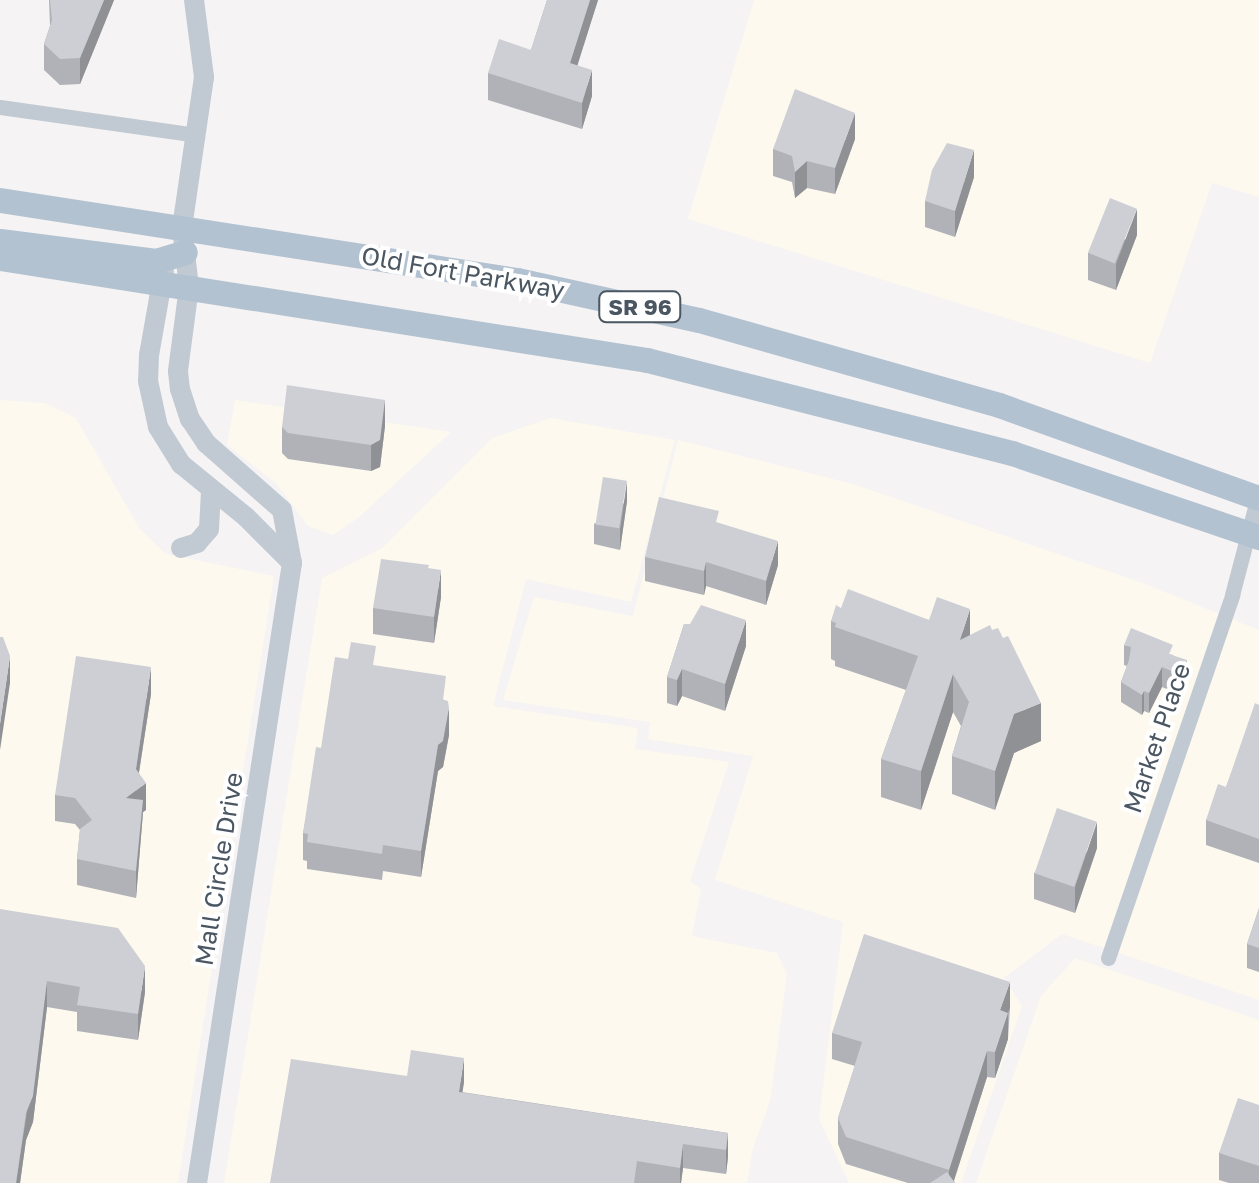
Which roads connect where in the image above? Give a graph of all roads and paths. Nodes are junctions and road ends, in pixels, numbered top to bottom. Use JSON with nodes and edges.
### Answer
{"nodes":[{"id":1,"x":194,"y":0,"type":"edge"},
{"id":2,"x":0,"y":107,"type":"edge"},
{"id":3,"x":196,"y":135,"type":"junction"},
{"id":4,"x":0,"y":200,"type":"edge"},
{"id":5,"x":0,"y":242,"type":"edge"},
{"id":6,"x":174,"y":255,"type":"junction"},
{"id":7,"x":0,"y":258,"type":"edge"},
{"id":8,"x":188,"y":287,"type":"junction"},
{"id":9,"x":211,"y":490,"type":"junction"},
{"id":10,"x":1258,"y":495,"type":"edge"},
{"id":11,"x":1255,"y":535,"type":"edge"},
{"id":12,"x":182,"y":548,"type":"dead end"},
{"id":13,"x":292,"y":563,"type":"junction"},
{"id":14,"x":1108,"y":958,"type":"dead end"},
{"id":15,"x":198,"y":1183,"type":"edge"}],
"edges":[{"from":1,"to":3,"type":"street"},
{"from":2,"to":3,"type":"street"},
{"from":3,"to":6,"type":"street"},
{"from":4,"to":6,"type":"main road","name":"Old Fort Parkway","number":"SR 96"},
{"from":5,"to":6,"type":"main road"},
{"from":6,"to":7,"type":"main road","name":"Old Fort Parkway","number":"SR 96"},
{"from":6,"to":8,"type":"main road","name":"Old Fort Parkway","number":"SR 96"},
{"from":6,"to":9,"type":"street"},
{"from":6,"to":10,"type":"main road","name":"Old Fort Parkway","number":"SR 96"},
{"from":8,"to":11,"type":"main road","name":"Old Fort Parkway","number":"SR 96"},
{"from":8,"to":13,"type":"street","name":"Mall Circle Drive"},
{"from":9,"to":12,"type":"street"},
{"from":9,"to":13,"type":"street"},
{"from":10,"to":11,"type":"street","name":"Market Place"},
{"from":11,"to":14,"type":"street","name":"Market Place"},
{"from":13,"to":15,"type":"street","name":"Mall Circle Drive"}]}
